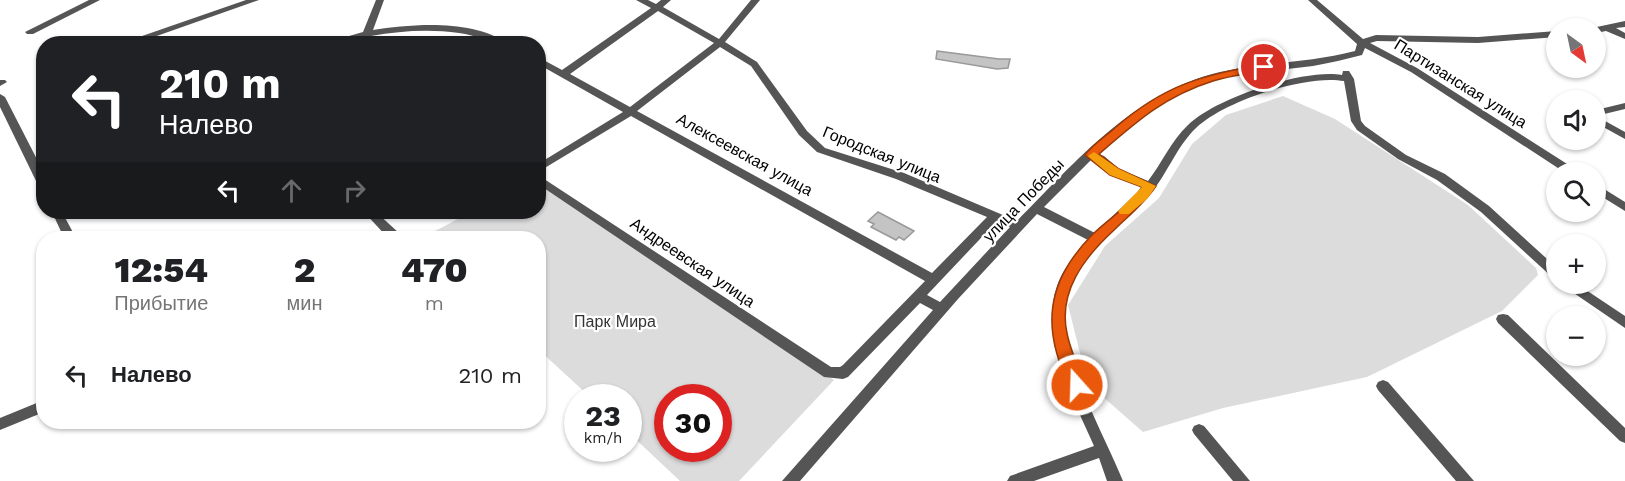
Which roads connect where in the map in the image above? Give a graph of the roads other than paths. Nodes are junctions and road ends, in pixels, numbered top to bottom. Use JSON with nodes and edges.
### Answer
{"nodes":[{"id":1,"x":96,"y":0,"type":"edge"},
{"id":2,"x":255,"y":0,"type":"edge"},
{"id":3,"x":380,"y":0,"type":"edge"},
{"id":4,"x":639,"y":0,"type":"edge"},
{"id":5,"x":667,"y":0,"type":"edge"},
{"id":6,"x":756,"y":0,"type":"edge"},
{"id":7,"x":1312,"y":0,"type":"edge"},
{"id":8,"x":656,"y":6,"type":"junction"},
{"id":9,"x":1625,"y":24,"type":"edge"},
{"id":10,"x":1608,"y":28,"type":"joint"},
{"id":11,"x":163,"y":31,"type":"junction"},
{"id":12,"x":30,"y":32,"type":"dead end"},
{"id":13,"x":367,"y":32,"type":"junction"},
{"id":14,"x":1546,"y":35,"type":"edge"},
{"id":15,"x":148,"y":36,"type":"edge"},
{"id":16,"x":158,"y":36,"type":"edge"},
{"id":17,"x":353,"y":36,"type":"edge"},
{"id":18,"x":366,"y":36,"type":"edge"},
{"id":19,"x":488,"y":36,"type":"edge"},
{"id":20,"x":1625,"y":36,"type":"edge"},
{"id":21,"x":720,"y":43,"type":"junction"},
{"id":22,"x":1362,"y":43,"type":"junction"},
{"id":23,"x":1337,"y":60,"type":"junction"},
{"id":24,"x":546,"y":64,"type":"edge"},
{"id":25,"x":564,"y":74,"type":"junction"},
{"id":26,"x":1349,"y":79,"type":"junction"},
{"id":27,"x":0,"y":97,"type":"edge"},
{"id":28,"x":1625,"y":106,"type":"edge"},
{"id":29,"x":631,"y":111,"type":"junction"},
{"id":30,"x":1606,"y":111,"type":"edge"},
{"id":31,"x":1606,"y":125,"type":"edge"},
{"id":32,"x":1625,"y":136,"type":"edge"},
{"id":33,"x":1091,"y":155,"type":"junction"},
{"id":34,"x":1556,"y":162,"type":"edge"},
{"id":35,"x":546,"y":164,"type":"edge"},
{"id":36,"x":36,"y":169,"type":"edge"},
{"id":37,"x":546,"y":183,"type":"edge"},
{"id":38,"x":1150,"y":186,"type":"junction"},
{"id":39,"x":1606,"y":195,"type":"edge"},
{"id":40,"x":1625,"y":207,"type":"edge"},
{"id":41,"x":1036,"y":208,"type":"junction"},
{"id":42,"x":995,"y":216,"type":"junction"},
{"id":43,"x":377,"y":219,"type":"edge"},
{"id":44,"x":1018,"y":226,"type":"junction"},
{"id":45,"x":390,"y":231,"type":"edge"},
{"id":46,"x":1096,"y":239,"type":"junction"},
{"id":47,"x":1546,"y":265,"type":"edge"},
{"id":48,"x":934,"y":280,"type":"junction"},
{"id":49,"x":1583,"y":294,"type":"edge"},
{"id":50,"x":918,"y":296,"type":"junction"},
{"id":51,"x":943,"y":309,"type":"junction"},
{"id":52,"x":1503,"y":319,"type":"dead end"},
{"id":53,"x":1625,"y":323,"type":"edge"},
{"id":54,"x":1383,"y":386,"type":"dead end"},
{"id":55,"x":36,"y":409,"type":"edge"},
{"id":56,"x":0,"y":423,"type":"edge"},
{"id":57,"x":1199,"y":430,"type":"dead end"},
{"id":58,"x":1625,"y":437,"type":"edge"},
{"id":59,"x":1102,"y":450,"type":"junction"},
{"id":60,"x":790,"y":481,"type":"edge"},
{"id":61,"x":1015,"y":481,"type":"edge"},
{"id":62,"x":1115,"y":481,"type":"edge"},
{"id":63,"x":1242,"y":481,"type":"edge"},
{"id":64,"x":1466,"y":481,"type":"edge"}],
"edges":[{"from":1,"to":12,"type":"street"},
{"from":2,"to":11,"type":"street"},
{"from":3,"to":13,"type":"street"},
{"from":4,"to":8,"type":"street","name":"Городская улица"},
{"from":5,"to":8,"type":"street"},
{"from":6,"to":21,"type":"street"},
{"from":7,"to":22,"type":"street","name":"Партизанская улица"},
{"from":8,"to":21,"type":"street","name":"Городская улица"},
{"from":8,"to":25,"type":"street"},
{"from":9,"to":10,"type":"street"},
{"from":10,"to":20,"type":"street"},
{"from":11,"to":15,"type":"street"},
{"from":11,"to":16,"type":"street"},
{"from":13,"to":17,"type":"street"},
{"from":13,"to":18,"type":"street"},
{"from":13,"to":19,"type":"street"},
{"from":14,"to":22,"type":"street","name":"улица Победы"},
{"from":21,"to":29,"type":"street"},
{"from":21,"to":42,"type":"street","name":"Городская улица"},
{"from":22,"to":23,"type":"street","name":"улица Победы"},
{"from":22,"to":34,"type":"street","name":"Партизанская улица"},
{"from":23,"to":26,"type":"street"},
{"from":23,"to":33,"type":"street","name":"улица Победы"},
{"from":24,"to":25,"type":"street","name":"Алексеевская улица"},
{"from":25,"to":29,"type":"street","name":"Алексеевская улица"},
{"from":26,"to":38,"type":"street"},
{"from":26,"to":47,"type":"street"},
{"from":27,"to":36,"type":"street"},
{"from":28,"to":30,"type":"street"},
{"from":29,"to":35,"type":"street"},
{"from":29,"to":48,"type":"street","name":"Алексеевская улица"},
{"from":31,"to":32,"type":"street"},
{"from":33,"to":38,"type":"street"},
{"from":33,"to":41,"type":"street","name":"улица Победы"},
{"from":37,"to":50,"type":"street","name":"Андреевская улица"},
{"from":38,"to":46,"type":"street"},
{"from":39,"to":40,"type":"street"},
{"from":41,"to":44,"type":"street","name":"улица Победы"},
{"from":41,"to":46,"type":"street"},
{"from":42,"to":44,"type":"street","name":"Городская улица"},
{"from":42,"to":48,"type":"street"},
{"from":43,"to":45,"type":"street"},
{"from":44,"to":51,"type":"street","name":"улица Победы"},
{"from":46,"to":59,"type":"street"},
{"from":48,"to":50,"type":"street"},
{"from":49,"to":53,"type":"street"},
{"from":50,"to":51,"type":"street"},
{"from":51,"to":60,"type":"street","name":"улица Победы"},
{"from":52,"to":58,"type":"street"},
{"from":54,"to":64,"type":"street"},
{"from":55,"to":56,"type":"street"},
{"from":57,"to":63,"type":"street"},
{"from":59,"to":61,"type":"street"},
{"from":59,"to":62,"type":"street"}]}
